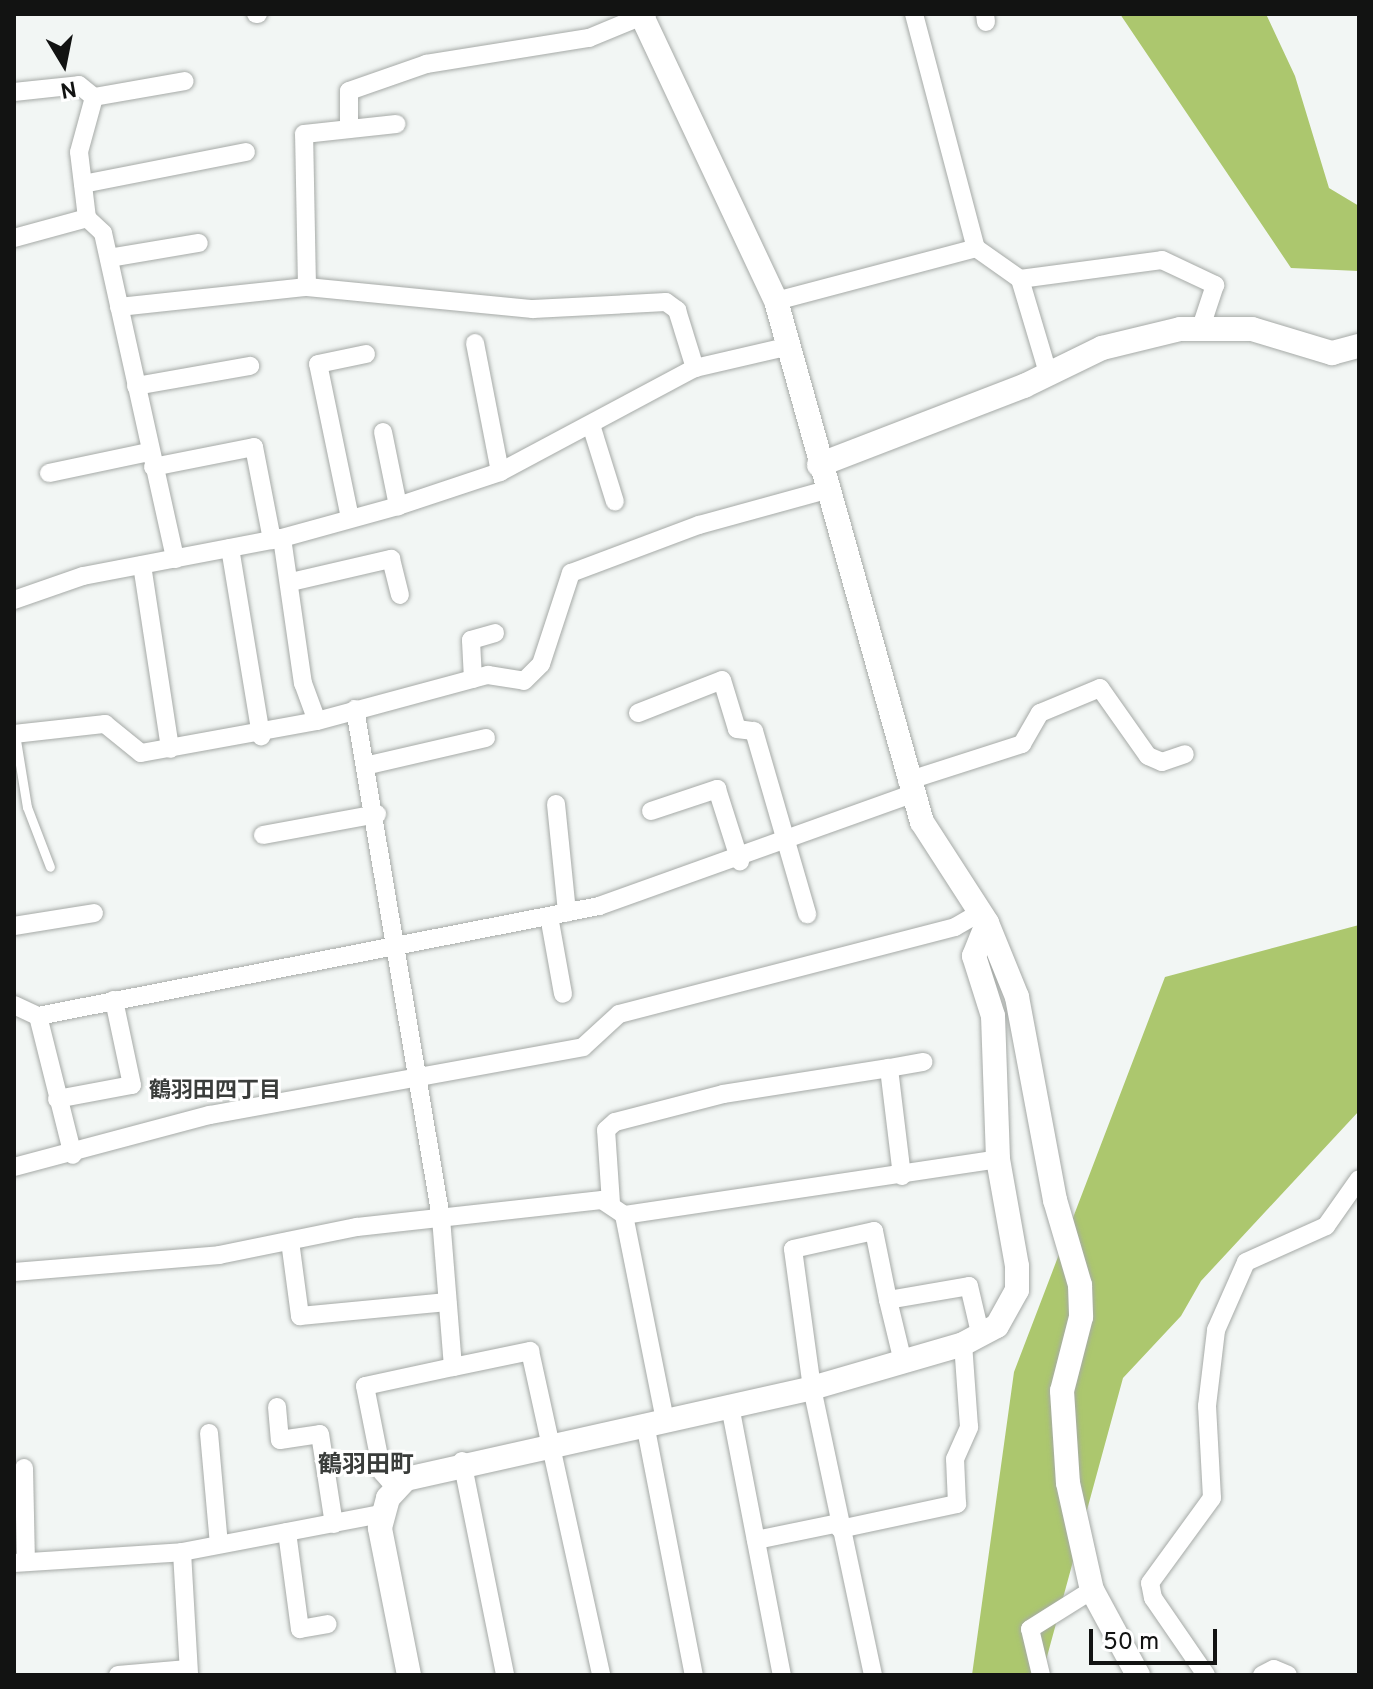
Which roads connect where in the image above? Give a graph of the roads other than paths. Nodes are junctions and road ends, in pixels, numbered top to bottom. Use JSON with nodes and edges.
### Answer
{"nodes":[{"id":1,"x":914,"y":14,"type":"edge"},
{"id":2,"x":644,"y":15,"type":"edge"},
{"id":3,"x":185,"y":81,"type":"dead end"},
{"id":4,"x":14,"y":92,"type":"edge"},
{"id":5,"x":94,"y":97,"type":"junction"},
{"id":6,"x":396,"y":124,"type":"dead end"},
{"id":7,"x":349,"y":129,"type":"junction"},
{"id":8,"x":246,"y":152,"type":"dead end"},
{"id":9,"x":83,"y":184,"type":"junction"},
{"id":10,"x":87,"y":218,"type":"junction"},
{"id":11,"x":14,"y":238,"type":"edge"},
{"id":12,"x":199,"y":243,"type":"dead end"},
{"id":13,"x":976,"y":248,"type":"junction"},
{"id":14,"x":109,"y":258,"type":"junction"},
{"id":15,"x":1020,"y":279,"type":"junction"},
{"id":16,"x":307,"y":287,"type":"junction"},
{"id":17,"x":776,"y":301,"type":"junction"},
{"id":18,"x":119,"y":307,"type":"junction"},
{"id":19,"x":1201,"y":327,"type":"junction"},
{"id":20,"x":475,"y":343,"type":"dead end"},
{"id":21,"x":1359,"y":346,"type":"edge"},
{"id":22,"x":786,"y":347,"type":"junction"},
{"id":23,"x":366,"y":354,"type":"dead end"},
{"id":24,"x":250,"y":366,"type":"dead end"},
{"id":25,"x":695,"y":368,"type":"junction"},
{"id":26,"x":1048,"y":373,"type":"junction"},
{"id":27,"x":136,"y":386,"type":"junction"},
{"id":28,"x":592,"y":428,"type":"junction"},
{"id":29,"x":383,"y":432,"type":"dead end"},
{"id":30,"x":151,"y":459,"type":"junction"},
{"id":31,"x":819,"y":465,"type":"junction"},
{"id":32,"x":500,"y":472,"type":"junction"},
{"id":33,"x":49,"y":473,"type":"dead end"},
{"id":34,"x":826,"y":490,"type":"junction"},
{"id":35,"x":615,"y":502,"type":"dead end"},
{"id":36,"x":398,"y":506,"type":"junction"},
{"id":37,"x":350,"y":518,"type":"junction"},
{"id":38,"x":277,"y":539,"type":"junction"},
{"id":39,"x":230,"y":548,"type":"junction"},
{"id":40,"x":175,"y":559,"type":"junction"},
{"id":41,"x":142,"y":565,"type":"junction"},
{"id":42,"x":291,"y":582,"type":"junction"},
{"id":43,"x":400,"y":595,"type":"dead end"},
{"id":44,"x":14,"y":600,"type":"edge"},
{"id":45,"x":495,"y":633,"type":"dead end"},
{"id":46,"x":473,"y":679,"type":"junction"},
{"id":47,"x":355,"y":709,"type":"junction"},
{"id":48,"x":638,"y":713,"type":"dead end"},
{"id":49,"x":317,"y":721,"type":"junction"},
{"id":50,"x":15,"y":734,"type":"edge"},
{"id":51,"x":261,"y":736,"type":"junction"},
{"id":52,"x":486,"y":738,"type":"dead end"},
{"id":53,"x":170,"y":749,"type":"junction"},
{"id":54,"x":1185,"y":754,"type":"dead end"},
{"id":55,"x":369,"y":765,"type":"junction"},
{"id":56,"x":910,"y":788,"type":"junction"},
{"id":57,"x":556,"y":804,"type":"dead end"},
{"id":58,"x":651,"y":811,"type":"dead end"},
{"id":59,"x":377,"y":814,"type":"junction"},
{"id":60,"x":263,"y":835,"type":"dead end"},
{"id":61,"x":786,"y":845,"type":"junction"},
{"id":62,"x":740,"y":861,"type":"junction"},
{"id":63,"x":50,"y":867,"type":"dead end"},
{"id":64,"x":94,"y":913,"type":"dead end"},
{"id":65,"x":558,"y":914,"type":"junction"},
{"id":66,"x":807,"y":914,"type":"dead end"},
{"id":67,"x":984,"y":918,"type":"junction"},
{"id":68,"x":14,"y":926,"type":"edge"},
{"id":69,"x":392,"y":941,"type":"junction"},
{"id":70,"x":563,"y":994,"type":"dead end"},
{"id":71,"x":114,"y":1000,"type":"junction"},
{"id":72,"x":14,"y":1005,"type":"edge"},
{"id":73,"x":38,"y":1016,"type":"junction"},
{"id":74,"x":923,"y":1062,"type":"dead end"},
{"id":75,"x":889,"y":1068,"type":"junction"},
{"id":76,"x":412,"y":1076,"type":"junction"},
{"id":77,"x":57,"y":1099,"type":"junction"},
{"id":78,"x":73,"y":1155,"type":"junction"},
{"id":79,"x":998,"y":1159,"type":"junction"},
{"id":80,"x":14,"y":1167,"type":"edge"},
{"id":81,"x":902,"y":1176,"type":"junction"},
{"id":82,"x":1359,"y":1179,"type":"edge"},
{"id":83,"x":617,"y":1209,"type":"junction"},
{"id":84,"x":441,"y":1218,"type":"junction"},
{"id":85,"x":290,"y":1241,"type":"junction"},
{"id":86,"x":14,"y":1272,"type":"edge"},
{"id":87,"x":888,"y":1300,"type":"junction"},
{"id":88,"x":447,"y":1302,"type":"junction"},
{"id":89,"x":972,"y":1340,"type":"junction"},
{"id":90,"x":903,"y":1362,"type":"junction"},
{"id":91,"x":453,"y":1367,"type":"junction"},
{"id":92,"x":812,"y":1388,"type":"junction"},
{"id":93,"x":730,"y":1406,"type":"junction"},
{"id":94,"x":277,"y":1407,"type":"dead end"},
{"id":95,"x":655,"y":1422,"type":"junction"},
{"id":96,"x":209,"y":1433,"type":"dead end"},
{"id":97,"x":551,"y":1444,"type":"junction"},
{"id":98,"x":462,"y":1461,"type":"junction"},
{"id":99,"x":24,"y":1468,"type":"dead end"},
{"id":100,"x":395,"y":1487,"type":"junction"},
{"id":101,"x":381,"y":1514,"type":"junction"},
{"id":102,"x":334,"y":1524,"type":"junction"},
{"id":103,"x":840,"y":1526,"type":"junction"},
{"id":104,"x":287,"y":1532,"type":"junction"},
{"id":105,"x":756,"y":1540,"type":"junction"},
{"id":106,"x":219,"y":1544,"type":"junction"},
{"id":107,"x":182,"y":1552,"type":"junction"},
{"id":108,"x":20,"y":1562,"type":"edge"},
{"id":109,"x":1092,"y":1590,"type":"junction"},
{"id":110,"x":328,"y":1624,"type":"dead end"},
{"id":111,"x":189,"y":1672,"type":"edge"},
{"id":112,"x":118,"y":1675,"type":"edge"},
{"id":113,"x":409,"y":1675,"type":"edge"},
{"id":114,"x":505,"y":1675,"type":"edge"},
{"id":115,"x":601,"y":1675,"type":"edge"},
{"id":116,"x":694,"y":1675,"type":"edge"},
{"id":117,"x":782,"y":1675,"type":"edge"},
{"id":118,"x":873,"y":1675,"type":"edge"},
{"id":119,"x":1041,"y":1675,"type":"edge"},
{"id":120,"x":1138,"y":1675,"type":"edge"},
{"id":121,"x":1206,"y":1675,"type":"edge"},
{"id":122,"x":1262,"y":1675,"type":"edge"},
{"id":123,"x":1288,"y":1675,"type":"edge"}],
"edges":[{"from":1,"to":13,"type":"street"},
{"from":2,"to":7,"type":"street"},
{"from":2,"to":17,"type":"street"},
{"from":3,"to":5,"type":"street"},
{"from":4,"to":5,"type":"street"},
{"from":5,"to":9,"type":"street"},
{"from":6,"to":7,"type":"street"},
{"from":7,"to":16,"type":"street"},
{"from":8,"to":9,"type":"street"},
{"from":9,"to":10,"type":"street"},
{"from":10,"to":11,"type":"street"},
{"from":10,"to":14,"type":"street"},
{"from":12,"to":14,"type":"street"},
{"from":13,"to":15,"type":"street"},
{"from":13,"to":17,"type":"street"},
{"from":14,"to":18,"type":"street"},
{"from":15,"to":19,"type":"street"},
{"from":15,"to":26,"type":"street"},
{"from":16,"to":18,"type":"street"},
{"from":16,"to":25,"type":"street"},
{"from":17,"to":22,"type":"street"},
{"from":18,"to":27,"type":"street"},
{"from":19,"to":21,"type":"street"},
{"from":19,"to":26,"type":"street"},
{"from":20,"to":32,"type":"street"},
{"from":22,"to":25,"type":"street"},
{"from":22,"to":31,"type":"street"},
{"from":23,"to":37,"type":"street"},
{"from":24,"to":27,"type":"street"},
{"from":25,"to":28,"type":"street"},
{"from":26,"to":31,"type":"street"},
{"from":27,"to":30,"type":"street"},
{"from":28,"to":32,"type":"street"},
{"from":28,"to":35,"type":"street"},
{"from":29,"to":36,"type":"street"},
{"from":30,"to":33,"type":"street"},
{"from":30,"to":38,"type":"street"},
{"from":30,"to":40,"type":"street"},
{"from":31,"to":34,"type":"street"},
{"from":32,"to":36,"type":"street"},
{"from":34,"to":46,"type":"street"},
{"from":34,"to":56,"type":"street"},
{"from":36,"to":37,"type":"street"},
{"from":37,"to":38,"type":"street"},
{"from":38,"to":39,"type":"street"},
{"from":38,"to":42,"type":"street"},
{"from":39,"to":40,"type":"street"},
{"from":39,"to":51,"type":"street"},
{"from":40,"to":41,"type":"street"},
{"from":41,"to":44,"type":"street"},
{"from":41,"to":53,"type":"street"},
{"from":42,"to":43,"type":"street"},
{"from":42,"to":49,"type":"street"},
{"from":45,"to":46,"type":"street"},
{"from":46,"to":47,"type":"street"},
{"from":47,"to":49,"type":"street"},
{"from":47,"to":55,"type":"street"},
{"from":48,"to":61,"type":"street"},
{"from":49,"to":51,"type":"street"},
{"from":50,"to":53,"type":"street"},
{"from":50,"to":63,"type":"lane"},
{"from":51,"to":53,"type":"street"},
{"from":52,"to":55,"type":"street"},
{"from":54,"to":56,"type":"street"},
{"from":55,"to":59,"type":"street"},
{"from":56,"to":61,"type":"street"},
{"from":56,"to":67,"type":"street"},
{"from":57,"to":65,"type":"street"},
{"from":58,"to":62,"type":"street"},
{"from":59,"to":60,"type":"street"},
{"from":59,"to":69,"type":"street"},
{"from":61,"to":62,"type":"street"},
{"from":61,"to":66,"type":"street"},
{"from":62,"to":65,"type":"street"},
{"from":64,"to":68,"type":"street"},
{"from":65,"to":69,"type":"street"},
{"from":65,"to":70,"type":"street"},
{"from":67,"to":76,"type":"street"},
{"from":67,"to":79,"type":"street"},
{"from":67,"to":109,"type":"street"},
{"from":69,"to":71,"type":"street"},
{"from":69,"to":76,"type":"street"},
{"from":71,"to":73,"type":"street"},
{"from":71,"to":77,"type":"street"},
{"from":72,"to":73,"type":"street"},
{"from":73,"to":77,"type":"street"},
{"from":74,"to":75,"type":"street"},
{"from":75,"to":81,"type":"street"},
{"from":75,"to":83,"type":"street"},
{"from":76,"to":78,"type":"street"},
{"from":76,"to":84,"type":"street"},
{"from":77,"to":78,"type":"street"},
{"from":78,"to":80,"type":"street"},
{"from":79,"to":81,"type":"street"},
{"from":79,"to":89,"type":"street"},
{"from":81,"to":83,"type":"street"},
{"from":82,"to":121,"type":"street"},
{"from":83,"to":84,"type":"street"},
{"from":83,"to":95,"type":"street"},
{"from":84,"to":85,"type":"street"},
{"from":84,"to":88,"type":"street"},
{"from":85,"to":86,"type":"street"},
{"from":85,"to":88,"type":"street"},
{"from":87,"to":89,"type":"street"},
{"from":87,"to":90,"type":"street"},
{"from":87,"to":92,"type":"street"},
{"from":88,"to":91,"type":"street"},
{"from":89,"to":90,"type":"street"},
{"from":89,"to":103,"type":"street"},
{"from":90,"to":92,"type":"street"},
{"from":91,"to":97,"type":"street"},
{"from":91,"to":100,"type":"street"},
{"from":92,"to":93,"type":"street"},
{"from":92,"to":103,"type":"street"},
{"from":93,"to":95,"type":"street"},
{"from":93,"to":105,"type":"street"},
{"from":94,"to":102,"type":"street"},
{"from":95,"to":97,"type":"street"},
{"from":95,"to":116,"type":"street"},
{"from":96,"to":106,"type":"street"},
{"from":97,"to":98,"type":"street"},
{"from":97,"to":115,"type":"street"},
{"from":98,"to":100,"type":"street"},
{"from":98,"to":114,"type":"street"},
{"from":99,"to":108,"type":"street"},
{"from":100,"to":101,"type":"street"},
{"from":101,"to":102,"type":"street"},
{"from":101,"to":113,"type":"street"},
{"from":102,"to":104,"type":"street"},
{"from":103,"to":105,"type":"street"},
{"from":103,"to":118,"type":"street"},
{"from":104,"to":106,"type":"street"},
{"from":104,"to":110,"type":"street"},
{"from":105,"to":117,"type":"street"},
{"from":106,"to":107,"type":"street"},
{"from":107,"to":108,"type":"street"},
{"from":107,"to":111,"type":"street"},
{"from":109,"to":119,"type":"street"},
{"from":109,"to":120,"type":"street"},
{"from":111,"to":112,"type":"street"},
{"from":122,"to":123,"type":"street"}]}
